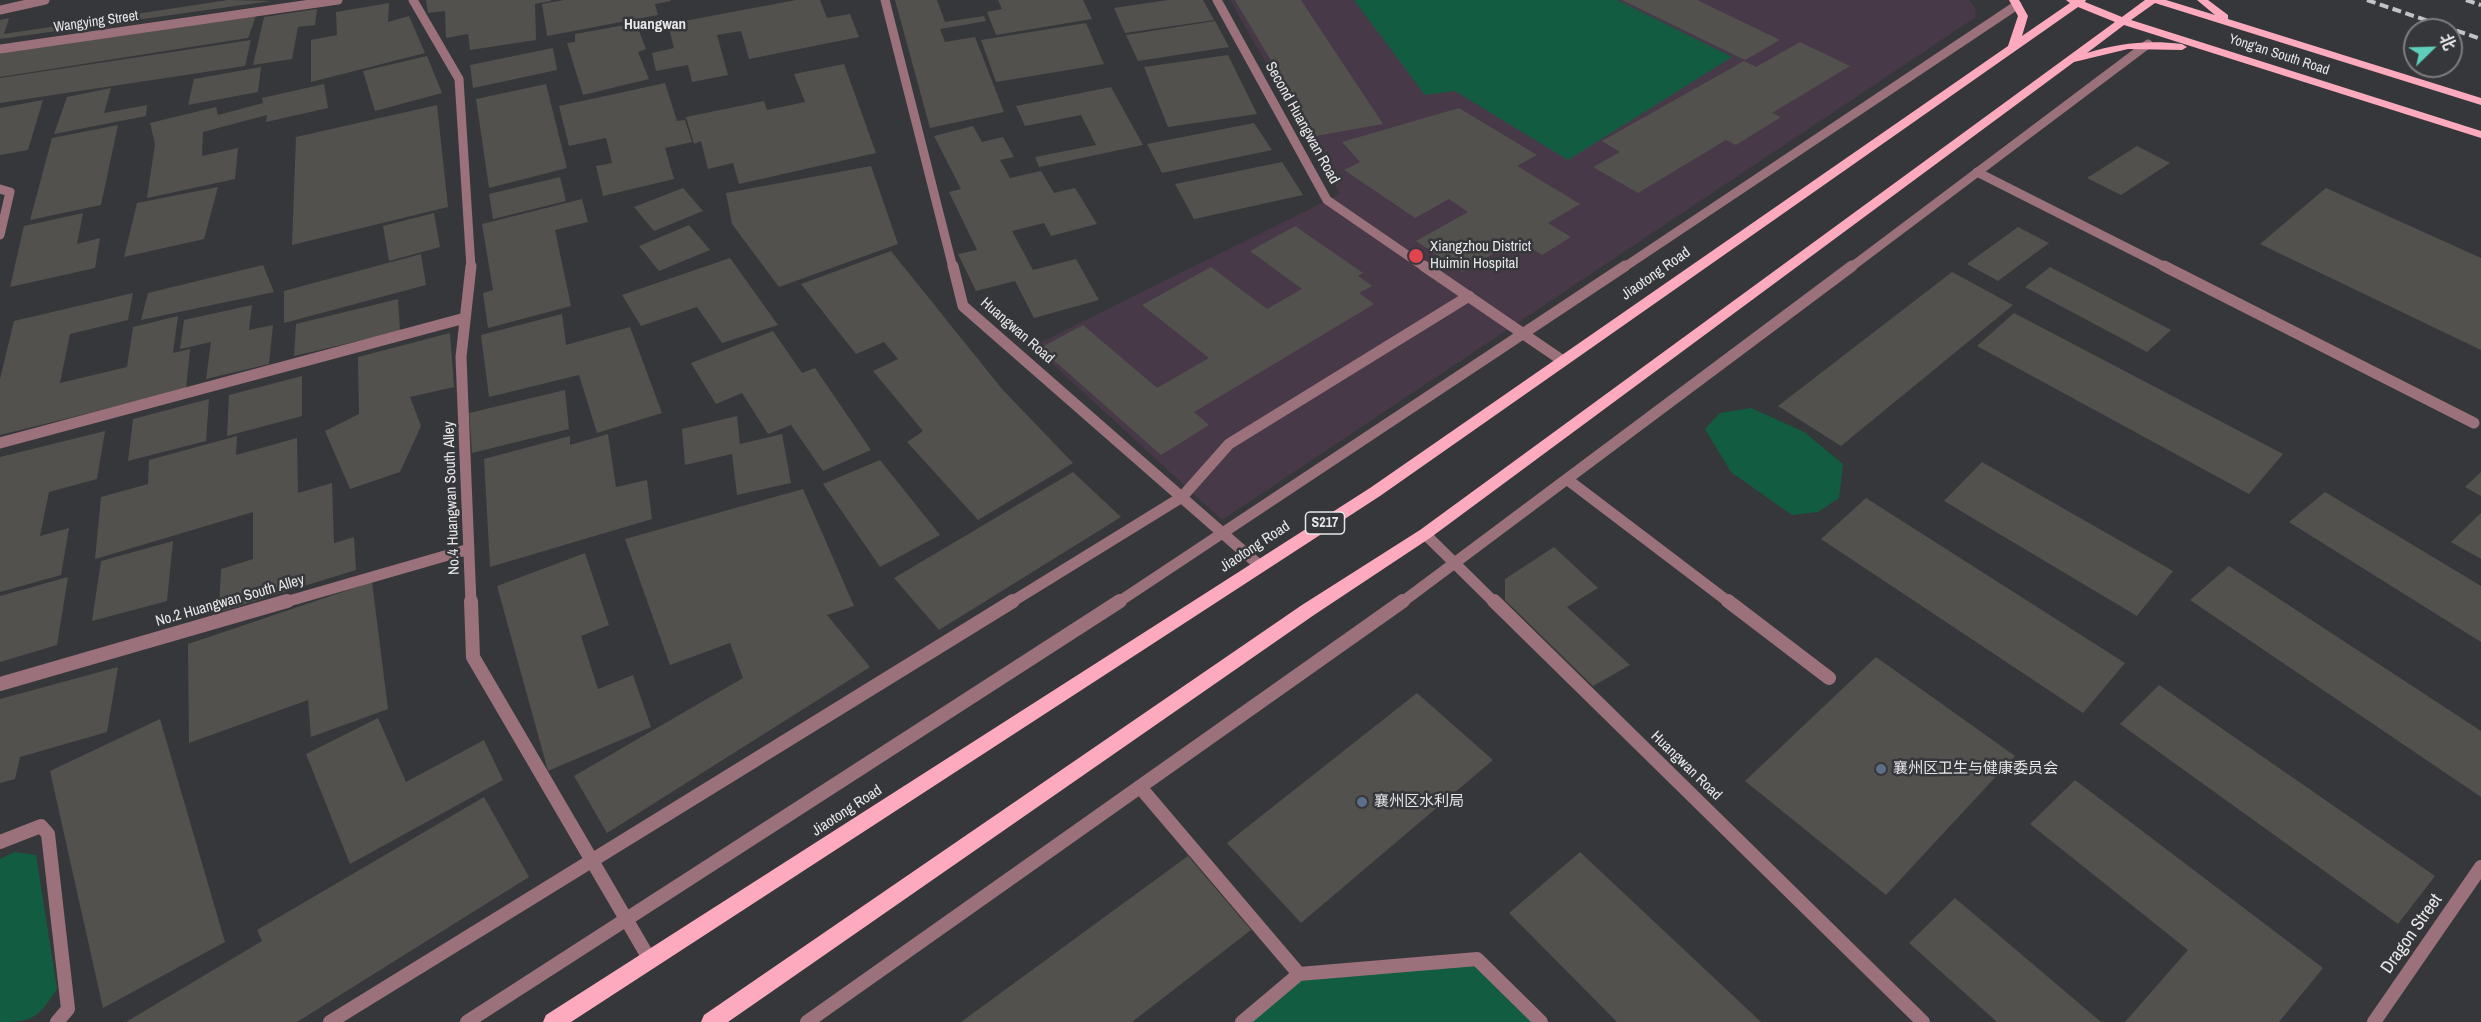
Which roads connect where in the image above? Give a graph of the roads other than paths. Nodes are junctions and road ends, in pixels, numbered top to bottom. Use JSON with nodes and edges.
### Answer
{"nodes":[{"id":1,"x":45,"y":0,"type":"edge"},
{"id":2,"x":338,"y":0,"type":"edge"},
{"id":3,"x":413,"y":0,"type":"edge"},
{"id":4,"x":885,"y":0,"type":"edge"},
{"id":5,"x":1217,"y":0,"type":"edge"},
{"id":6,"x":2154,"y":0,"type":"edge"},
{"id":7,"x":2202,"y":0,"type":"edge"},
{"id":8,"x":2076,"y":1,"type":"edge"},
{"id":9,"x":2015,"y":3,"type":"edge"},
{"id":10,"x":0,"y":10,"type":"edge"},
{"id":11,"x":2122,"y":21,"type":"junction"},
{"id":12,"x":2243,"y":27,"type":"junction"},
{"id":13,"x":2148,"y":44,"type":"junction"},
{"id":14,"x":2013,"y":48,"type":"junction"},
{"id":15,"x":0,"y":49,"type":"edge"},
{"id":16,"x":2227,"y":54,"type":"junction"},
{"id":17,"x":2060,"y":66,"type":"junction"},
{"id":18,"x":2481,"y":102,"type":"edge"},
{"id":19,"x":2481,"y":135,"type":"edge"},
{"id":20,"x":1977,"y":172,"type":"junction"},
{"id":21,"x":0,"y":189,"type":"edge"},
{"id":22,"x":0,"y":235,"type":"edge"},
{"id":23,"x":1469,"y":296,"type":"junction"},
{"id":24,"x":465,"y":318,"type":"junction"},
{"id":25,"x":1524,"y":334,"type":"junction"},
{"id":26,"x":1563,"y":360,"type":"junction"},
{"id":27,"x":2474,"y":423,"type":"dead end"},
{"id":28,"x":0,"y":443,"type":"edge"},
{"id":29,"x":1568,"y":480,"type":"junction"},
{"id":30,"x":1182,"y":497,"type":"junction"},
{"id":31,"x":1224,"y":534,"type":"junction"},
{"id":32,"x":1425,"y":534,"type":"junction"},
{"id":33,"x":469,"y":549,"type":"junction"},
{"id":34,"x":1456,"y":564,"type":"junction"},
{"id":35,"x":1259,"y":565,"type":"junction"},
{"id":36,"x":1829,"y":678,"type":"dead end"},
{"id":37,"x":0,"y":684,"type":"edge"},
{"id":38,"x":1140,"y":787,"type":"junction"},
{"id":39,"x":0,"y":842,"type":"edge"},
{"id":40,"x":592,"y":861,"type":"junction"},
{"id":41,"x":2481,"y":867,"type":"edge"},
{"id":42,"x":628,"y":920,"type":"junction"},
{"id":43,"x":650,"y":960,"type":"junction"},
{"id":44,"x":1299,"y":974,"type":"junction"},
{"id":45,"x":57,"y":1022,"type":"edge"},
{"id":46,"x":330,"y":1022,"type":"edge"},
{"id":47,"x":467,"y":1022,"type":"edge"},
{"id":48,"x":553,"y":1022,"type":"edge"},
{"id":49,"x":711,"y":1022,"type":"edge"},
{"id":50,"x":807,"y":1022,"type":"edge"},
{"id":51,"x":1242,"y":1022,"type":"edge"},
{"id":52,"x":1541,"y":1022,"type":"edge"},
{"id":53,"x":1923,"y":1022,"type":"edge"},
{"id":54,"x":2374,"y":1022,"type":"edge"}],
"edges":[{"from":1,"to":10,"type":"street"},
{"from":2,"to":15,"type":"street","name":"Wangying Street"},
{"from":3,"to":24,"type":"street","name":"No.4 Huangwan South Alley"},
{"from":4,"to":30,"type":"street","name":"Huangwan Road"},
{"from":5,"to":23,"type":"street","name":"Second Huangwan Road"},
{"from":6,"to":11,"type":"main road"},
{"from":6,"to":12,"type":"main road","name":"Yong'an South Road"},
{"from":7,"to":12,"type":"main road"},
{"from":8,"to":11,"type":"main road","name":"Yong'an South Road"},
{"from":8,"to":14,"type":"main road","name":"Jiaotong Road","number":"S217"},
{"from":9,"to":14,"type":"main road"},
{"from":9,"to":25,"type":"street"},
{"from":11,"to":16,"type":"main road","name":"Yong'an South Road"},
{"from":11,"to":17,"type":"main road"},
{"from":12,"to":18,"type":"main road","name":"Yong'an South Road"},
{"from":13,"to":16,"type":"main road"},
{"from":13,"to":17,"type":"main road"},
{"from":13,"to":20,"type":"street"},
{"from":14,"to":26,"type":"main road","name":"Jiaotong Road","number":"S217"},
{"from":16,"to":19,"type":"main road","name":"Yong'an South Road"},
{"from":17,"to":32,"type":"main road"},
{"from":20,"to":27,"type":"street"},
{"from":20,"to":29,"type":"street"},
{"from":21,"to":22,"type":"street"},
{"from":23,"to":25,"type":"street","name":"Second Huangwan Road"},
{"from":23,"to":30,"type":"street"},
{"from":24,"to":28,"type":"street"},
{"from":24,"to":33,"type":"street","name":"No.4 Huangwan South Alley"},
{"from":25,"to":26,"type":"street","name":"Second Huangwan Road"},
{"from":25,"to":31,"type":"street"},
{"from":26,"to":35,"type":"main road","name":"Jiaotong Road","number":"S217"},
{"from":29,"to":34,"type":"street"},
{"from":29,"to":36,"type":"street"},
{"from":30,"to":31,"type":"street","name":"Huangwan Road"},
{"from":30,"to":40,"type":"street"},
{"from":31,"to":35,"type":"street","name":"Huangwan Road"},
{"from":31,"to":42,"type":"street"},
{"from":32,"to":34,"type":"street","name":"Huangwan Road"},
{"from":32,"to":49,"type":"main road"},
{"from":33,"to":37,"type":"street","name":"No.2 Huangwan South Alley"},
{"from":33,"to":40,"type":"street","name":"No.4 Huangwan South Alley"},
{"from":34,"to":38,"type":"street"},
{"from":34,"to":53,"type":"street","name":"Huangwan Road"},
{"from":35,"to":43,"type":"main road","name":"Jiaotong Road","number":"S217"},
{"from":38,"to":44,"type":"street"},
{"from":38,"to":50,"type":"street"},
{"from":39,"to":45,"type":"street"},
{"from":40,"to":42,"type":"street","name":"No.4 Huangwan South Alley"},
{"from":40,"to":46,"type":"street"},
{"from":41,"to":54,"type":"street","name":"Dragon Street"},
{"from":42,"to":43,"type":"street","name":"No.4 Huangwan South Alley"},
{"from":42,"to":47,"type":"street"},
{"from":43,"to":48,"type":"main road","name":"Jiaotong Road","number":"S217"},
{"from":44,"to":51,"type":"street"},
{"from":44,"to":52,"type":"street"}]}
